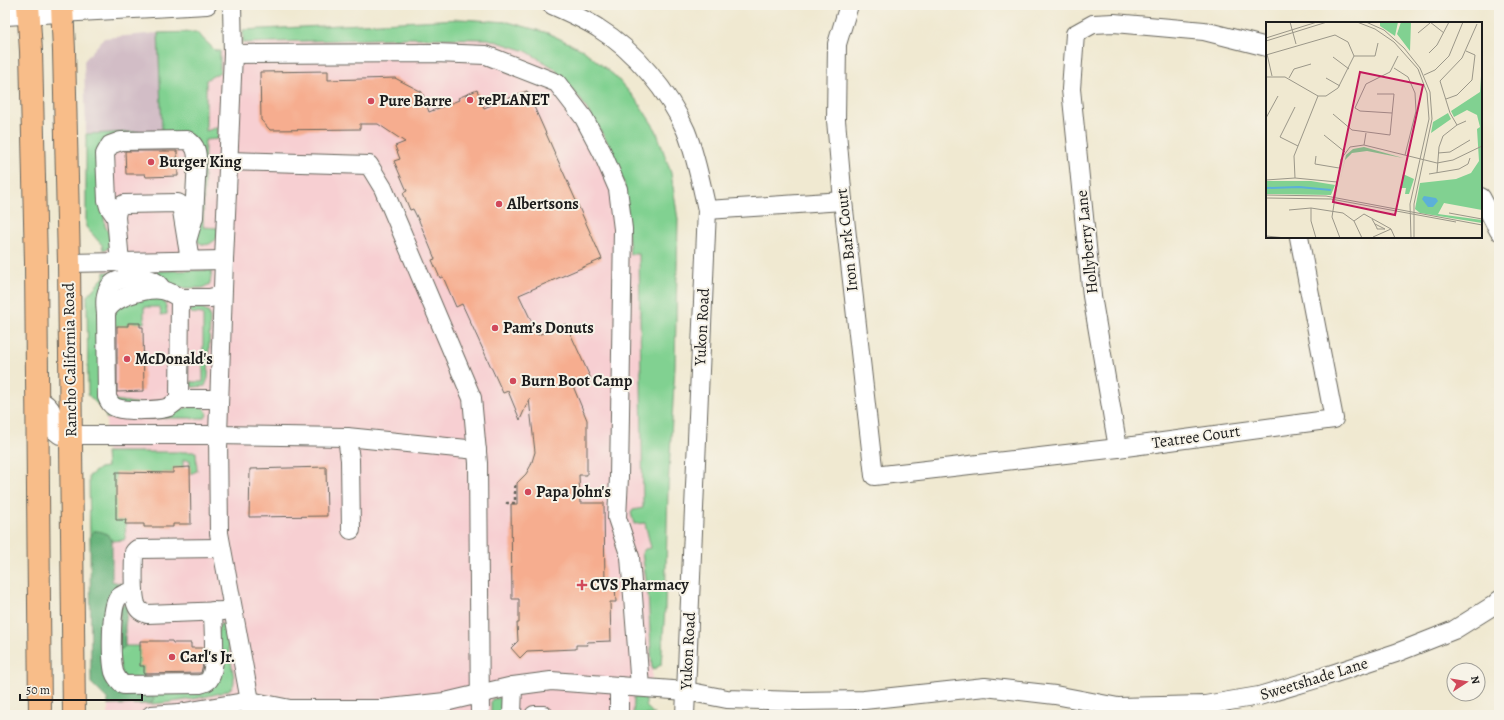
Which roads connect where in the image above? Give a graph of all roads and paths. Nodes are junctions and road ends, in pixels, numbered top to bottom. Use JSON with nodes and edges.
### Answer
{"nodes":[{"id":1,"x":207,"y":5,"type":"edge"},
{"id":2,"x":232,"y":5,"type":"edge"},
{"id":3,"x":552,"y":5,"type":"edge"},
{"id":4,"x":849,"y":5,"type":"edge"},
{"id":5,"x":62,"y":9,"type":"edge"},
{"id":6,"x":29,"y":10,"type":"edge"},
{"id":7,"x":582,"y":11,"type":"edge"},
{"id":8,"x":5,"y":16,"type":"edge"},
{"id":9,"x":1266,"y":47,"type":"edge"},
{"id":10,"x":233,"y":54,"type":"junction"},
{"id":11,"x":228,"y":161,"type":"junction"},
{"id":12,"x":1482,"y":199,"type":"edge"},
{"id":13,"x":842,"y":201,"type":"junction"},
{"id":14,"x":707,"y":210,"type":"junction"},
{"id":15,"x":116,"y":217,"type":"junction"},
{"id":16,"x":1499,"y":231,"type":"edge"},
{"id":17,"x":1299,"y":238,"type":"edge"},
{"id":18,"x":187,"y":241,"type":"junction"},
{"id":19,"x":190,"y":260,"type":"junction"},
{"id":20,"x":224,"y":260,"type":"junction"},
{"id":21,"x":120,"y":262,"type":"junction"},
{"id":22,"x":69,"y":263,"type":"junction"},
{"id":23,"x":222,"y":295,"type":"junction"},
{"id":24,"x":180,"y":298,"type":"junction"},
{"id":25,"x":38,"y":399,"type":"junction"},
{"id":26,"x":179,"y":399,"type":"junction"},
{"id":27,"x":219,"y":399,"type":"junction"},
{"id":28,"x":218,"y":435,"type":"junction"},
{"id":29,"x":71,"y":436,"type":"junction"},
{"id":30,"x":347,"y":437,"type":"junction"},
{"id":31,"x":1118,"y":448,"type":"junction"},
{"id":32,"x":477,"y":450,"type":"junction"},
{"id":33,"x":874,"y":476,"type":"joint"},
{"id":34,"x":515,"y":483,"type":"dead end"},
{"id":35,"x":507,"y":504,"type":"dead end"},
{"id":36,"x":351,"y":530,"type":"dead end"},
{"id":37,"x":221,"y":548,"type":"junction"},
{"id":38,"x":134,"y":591,"type":"junction"},
{"id":39,"x":1499,"y":600,"type":"edge"},
{"id":40,"x":213,"y":611,"type":"junction"},
{"id":41,"x":233,"y":611,"type":"junction"},
{"id":42,"x":513,"y":686,"type":"junction"},
{"id":43,"x":619,"y":686,"type":"junction"},
{"id":44,"x":640,"y":687,"type":"junction"},
{"id":45,"x":686,"y":691,"type":"junction"},
{"id":46,"x":480,"y":694,"type":"junction"},
{"id":47,"x":251,"y":708,"type":"edge"},
{"id":48,"x":40,"y":715,"type":"edge"},
{"id":49,"x":74,"y":715,"type":"edge"},
{"id":50,"x":151,"y":715,"type":"edge"},
{"id":51,"x":157,"y":715,"type":"edge"},
{"id":52,"x":480,"y":715,"type":"edge"},
{"id":53,"x":512,"y":715,"type":"edge"},
{"id":54,"x":534,"y":715,"type":"edge"},
{"id":55,"x":544,"y":715,"type":"edge"},
{"id":56,"x":619,"y":715,"type":"edge"},
{"id":57,"x":685,"y":715,"type":"edge"}],
"edges":[{"from":1,"to":5,"type":"street"},
{"from":2,"to":10,"type":"street"},
{"from":3,"to":7,"type":"street","name":"Yukon Road"},
{"from":4,"to":13,"type":"street","name":"Iron Bark Court"},
{"from":5,"to":6,"type":"street"},
{"from":5,"to":22,"type":"main road","name":"Rancho California Road"},
{"from":6,"to":8,"type":"street"},
{"from":6,"to":25,"type":"main road","name":"Rancho California Road"},
{"from":7,"to":14,"type":"street","name":"Yukon Road"},
{"from":9,"to":31,"type":"street","name":"Hollyberry Lane"},
{"from":10,"to":11,"type":"street"},
{"from":10,"to":44,"type":"street"},
{"from":11,"to":20,"type":"street"},
{"from":11,"to":32,"type":"street"},
{"from":12,"to":16,"type":"street"},
{"from":13,"to":14,"type":"street"},
{"from":13,"to":33,"type":"street","name":"Iron Bark Court"},
{"from":14,"to":45,"type":"street","name":"Yukon Road"},
{"from":15,"to":18,"type":"street"},
{"from":15,"to":18,"type":"street"},
{"from":15,"to":21,"type":"street"},
{"from":17,"to":31,"type":"street","name":"Teatree Court"},
{"from":18,"to":19,"type":"street"},
{"from":19,"to":20,"type":"street"},
{"from":19,"to":21,"type":"street"},
{"from":20,"to":23,"type":"street"},
{"from":21,"to":22,"type":"street"},
{"from":22,"to":29,"type":"main road","name":"Rancho California Road"},
{"from":23,"to":24,"type":"street"},
{"from":23,"to":27,"type":"street"},
{"from":24,"to":26,"type":"street"},
{"from":24,"to":26,"type":"street"},
{"from":25,"to":29,"type":"street"},
{"from":25,"to":48,"type":"main road","name":"Rancho California Road"},
{"from":26,"to":27,"type":"street"},
{"from":27,"to":28,"type":"street"},
{"from":28,"to":29,"type":"street"},
{"from":28,"to":30,"type":"street"},
{"from":28,"to":37,"type":"street"},
{"from":29,"to":49,"type":"main road","name":"Rancho California Road"},
{"from":30,"to":32,"type":"street"},
{"from":30,"to":36,"type":"street"},
{"from":31,"to":33,"type":"street","name":"Teatree Court"},
{"from":32,"to":46,"type":"street"},
{"from":34,"to":35,"type":"path"},
{"from":37,"to":38,"type":"street"},
{"from":37,"to":41,"type":"street"},
{"from":38,"to":40,"type":"street"},
{"from":38,"to":40,"type":"street"},
{"from":39,"to":45,"type":"street","name":"Sweetshade Lane"},
{"from":40,"to":41,"type":"street"},
{"from":41,"to":47,"type":"street"},
{"from":42,"to":43,"type":"street","name":"Sweetshade Lane"},
{"from":42,"to":46,"type":"street","name":"Sweetshade Lane"},
{"from":42,"to":53,"type":"street"},
{"from":43,"to":44,"type":"street","name":"Sweetshade Lane"},
{"from":43,"to":56,"type":"street"},
{"from":44,"to":45,"type":"street","name":"Sweetshade Lane"},
{"from":45,"to":57,"type":"street","name":"Yukon Road"},
{"from":46,"to":47,"type":"street","name":"Sweetshade Lane"},
{"from":46,"to":52,"type":"street"},
{"from":47,"to":51,"type":"street"},
{"from":50,"to":51,"type":"street"},
{"from":54,"to":55,"type":"street"}]}
